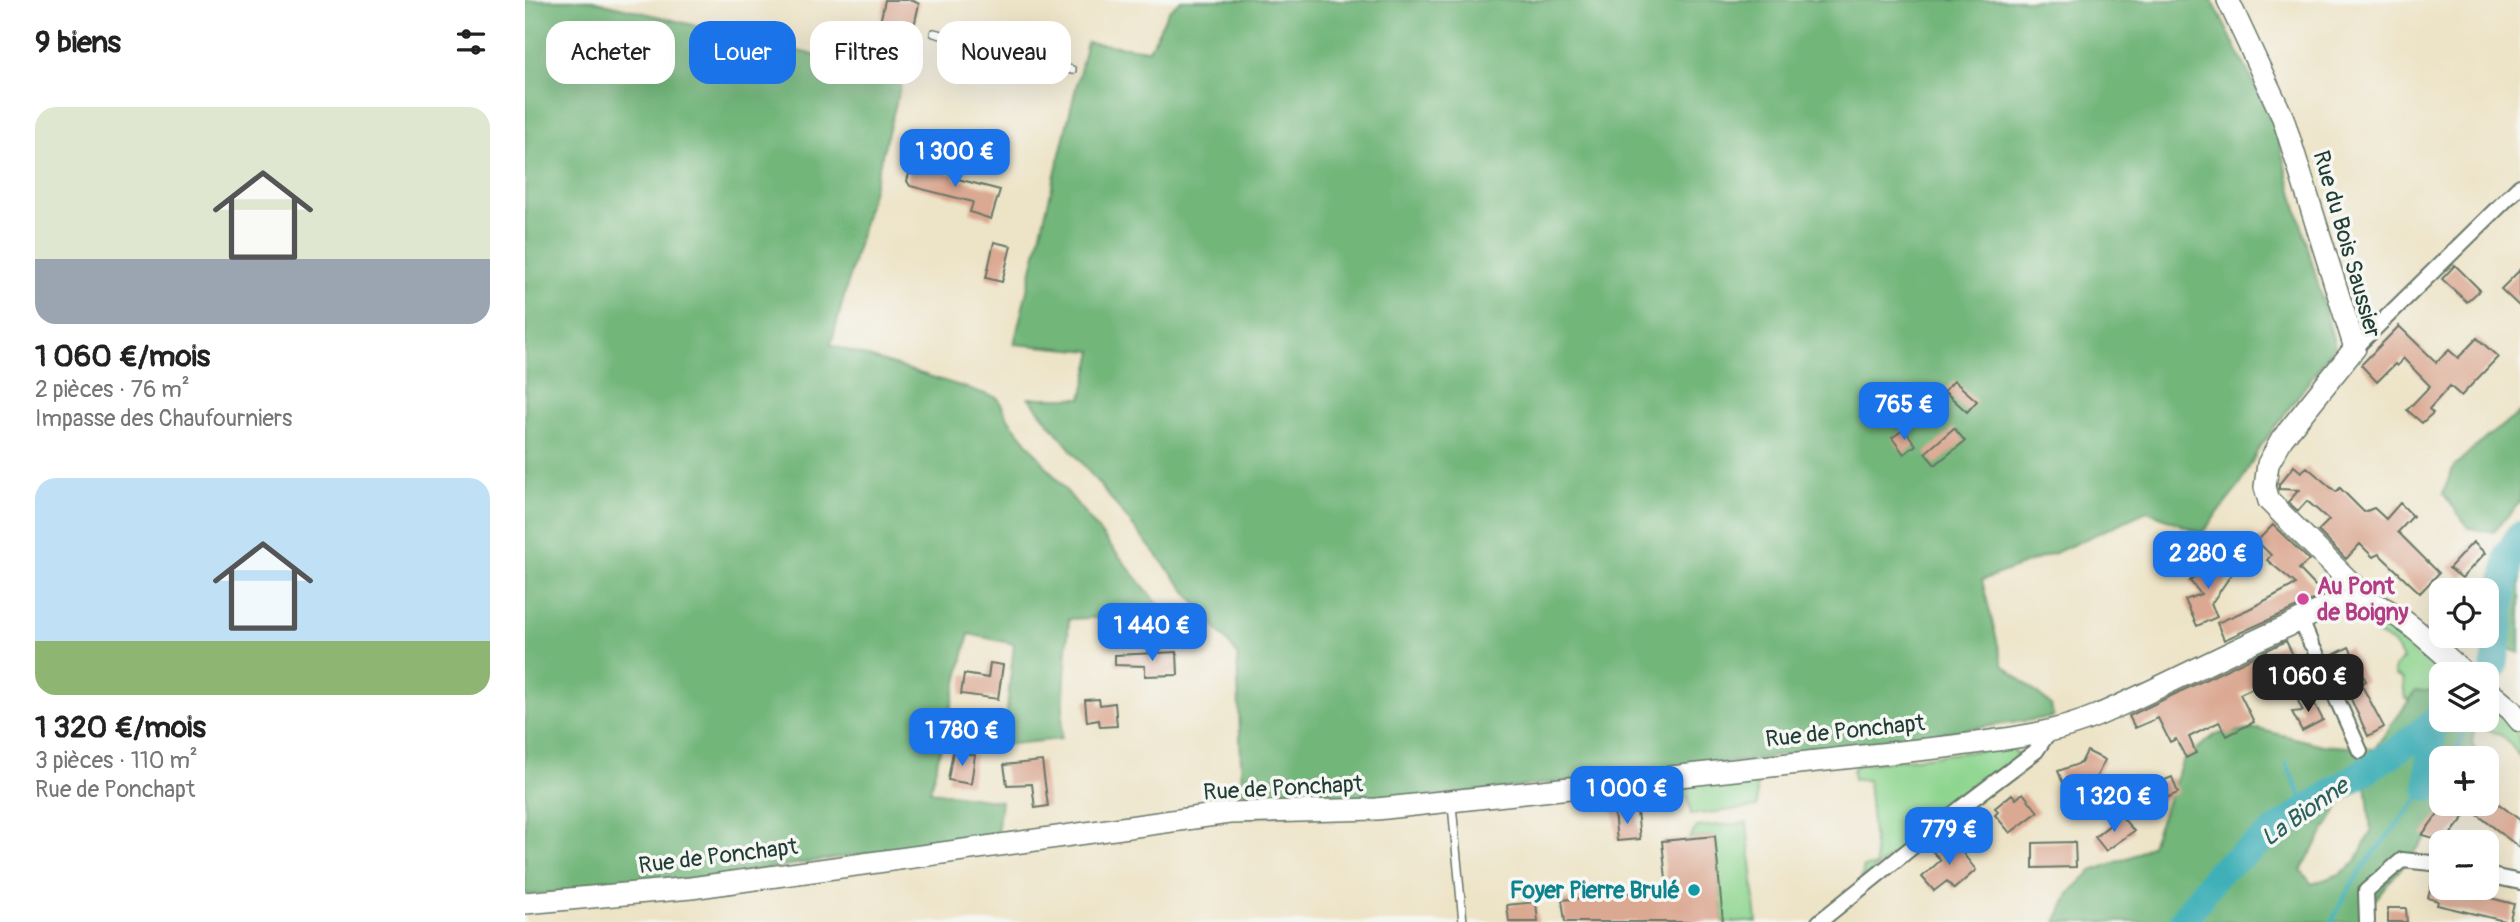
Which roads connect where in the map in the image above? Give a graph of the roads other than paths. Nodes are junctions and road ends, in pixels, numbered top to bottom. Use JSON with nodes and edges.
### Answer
{"nodes":[{"id":1,"x":2228,"y":0,"type":"edge"},
{"id":2,"x":934,"y":33,"type":"dead end"},
{"id":3,"x":1072,"y":70,"type":"dead end"},
{"id":4,"x":2520,"y":186,"type":"edge"},
{"id":5,"x":2355,"y":348,"type":"junction"},
{"id":6,"x":2362,"y":600,"type":"junction"},
{"id":7,"x":2301,"y":620,"type":"junction"},
{"id":8,"x":2453,"y":662,"type":"edge"},
{"id":9,"x":2499,"y":701,"type":"edge"},
{"id":10,"x":2520,"y":721,"type":"edge"},
{"id":11,"x":2044,"y":732,"type":"junction"},
{"id":12,"x":2360,"y":751,"type":"dead end"},
{"id":13,"x":1452,"y":801,"type":"junction"},
{"id":14,"x":2429,"y":863,"type":"edge"},
{"id":15,"x":2499,"y":877,"type":"edge"},
{"id":16,"x":2520,"y":883,"type":"edge"},
{"id":17,"x":525,"y":903,"type":"edge"},
{"id":18,"x":1463,"y":922,"type":"edge"},
{"id":19,"x":1819,"y":922,"type":"edge"},
{"id":20,"x":2367,"y":922,"type":"edge"}],
"edges":[{"from":1,"to":5,"type":"street","name":"Rue du Bois Saussier"},
{"from":2,"to":3,"type":"lane"},
{"from":4,"to":5,"type":"street"},
{"from":5,"to":6,"type":"street","name":"Rue du Bois Saussier"},
{"from":6,"to":7,"type":"street","name":"Rue de Ponchapt"},
{"from":6,"to":8,"type":"street"},
{"from":7,"to":11,"type":"street","name":"Rue de Ponchapt"},
{"from":7,"to":12,"type":"street"},
{"from":9,"to":10,"type":"street"},
{"from":11,"to":13,"type":"street","name":"Rue de Ponchapt"},
{"from":11,"to":19,"type":"street"},
{"from":13,"to":17,"type":"street","name":"Rue de Ponchapt"},
{"from":13,"to":18,"type":"lane"},
{"from":14,"to":20,"type":"street"},
{"from":15,"to":16,"type":"street"}]}
